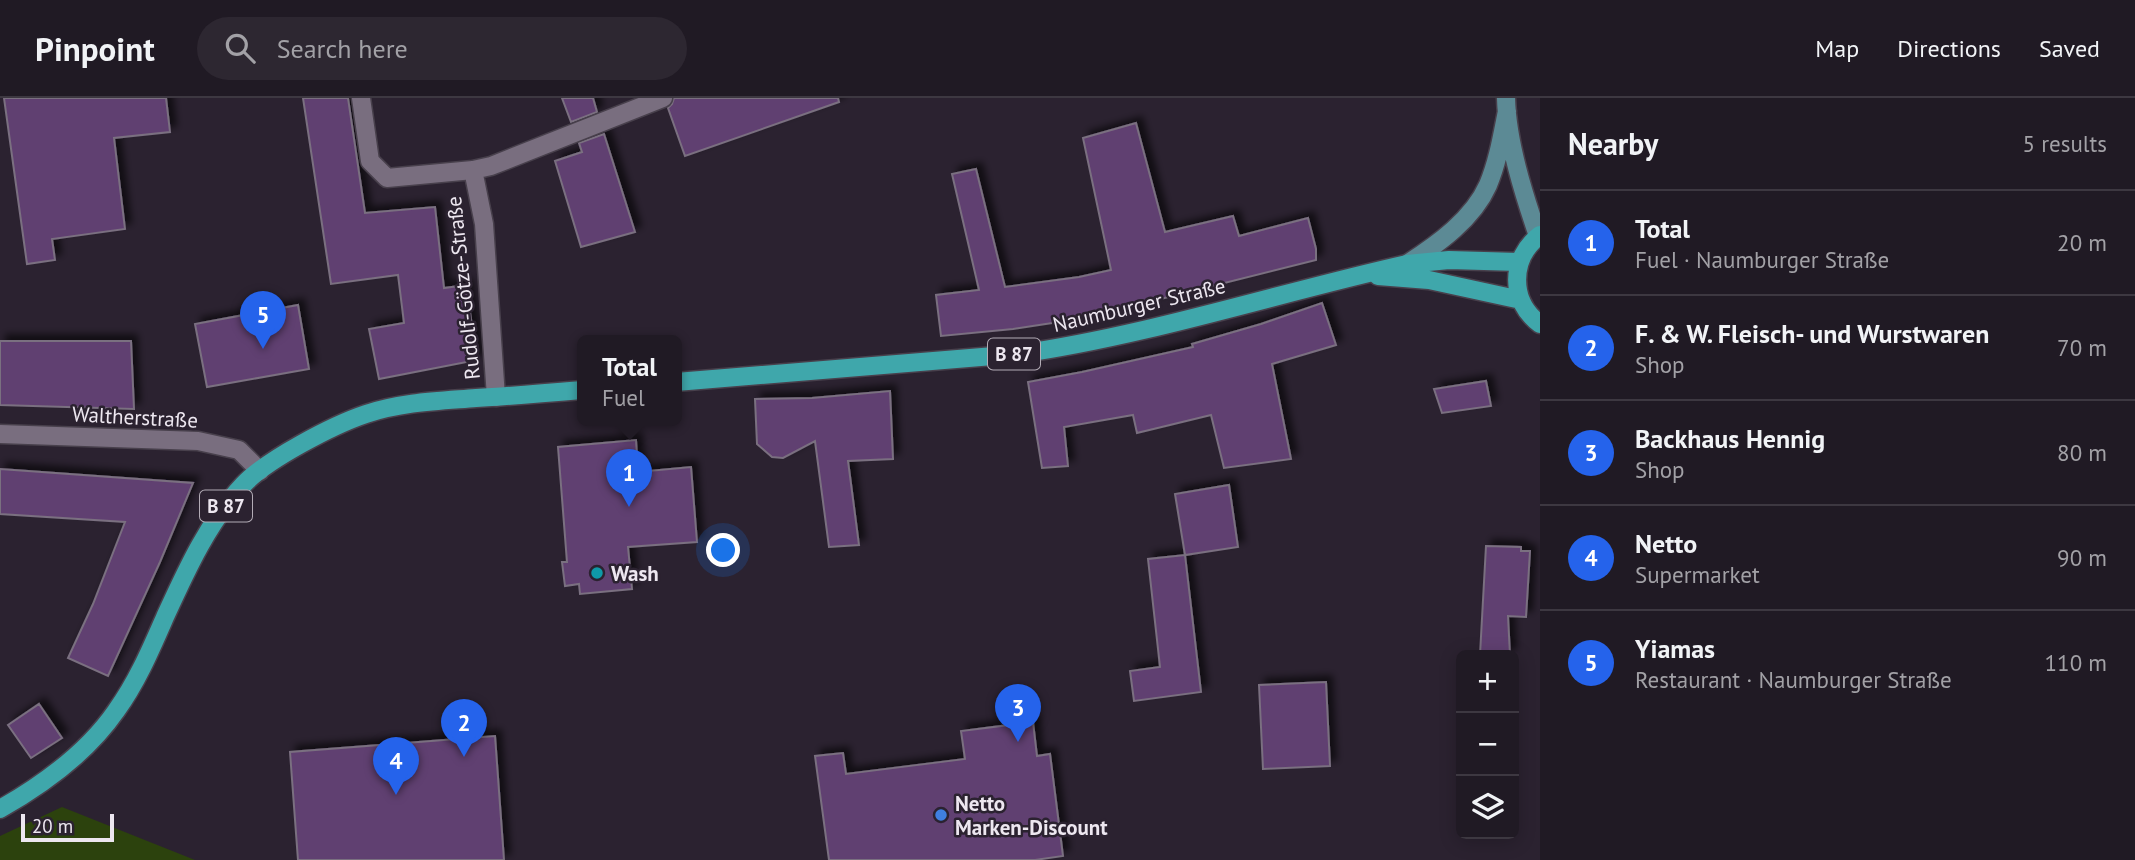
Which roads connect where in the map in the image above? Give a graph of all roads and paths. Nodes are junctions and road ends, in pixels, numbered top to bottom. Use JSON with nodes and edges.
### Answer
{"nodes":[{"id":1,"x":361,"y":98,"type":"edge"},
{"id":2,"x":663,"y":98,"type":"edge"},
{"id":3,"x":1506,"y":105,"type":"edge"},
{"id":4,"x":473,"y":170,"type":"junction"},
{"id":5,"x":1539,"y":236,"type":"edge"},
{"id":6,"x":1519,"y":262,"type":"junction"},
{"id":7,"x":1407,"y":264,"type":"junction"},
{"id":8,"x":1357,"y":275,"type":"junction"},
{"id":9,"x":1521,"y":300,"type":"junction"},
{"id":10,"x":1540,"y":324,"type":"edge"},
{"id":11,"x":682,"y":382,"type":"edge"},
{"id":12,"x":577,"y":390,"type":"edge"},
{"id":13,"x":496,"y":397,"type":"junction"},
{"id":14,"x":0,"y":434,"type":"edge"},
{"id":15,"x":260,"y":471,"type":"junction"},
{"id":16,"x":0,"y":809,"type":"edge"}],
"edges":[{"from":1,"to":4,"type":"street"},
{"from":2,"to":4,"type":"street","name":"Rudolf-Götze-Straße"},
{"from":3,"to":5,"type":"main road"},
{"from":3,"to":7,"type":"main road"},
{"from":4,"to":13,"type":"street","name":"Rudolf-Götze-Straße"},
{"from":5,"to":6,"type":"main road"},
{"from":6,"to":7,"type":"main road","number":"B 87"},
{"from":6,"to":9,"type":"main road"},
{"from":7,"to":8,"type":"main road","number":"B 87"},
{"from":8,"to":9,"type":"main road","number":"B 87"},
{"from":8,"to":11,"type":"main road","name":"Naumburger Straße","number":"B 87"},
{"from":9,"to":10,"type":"main road"},
{"from":12,"to":13,"type":"main road","number":"B 87"},
{"from":13,"to":15,"type":"main road","number":"B 87"},
{"from":14,"to":15,"type":"street","name":"Waltherstraße"},
{"from":15,"to":16,"type":"main road","number":"B 87"}]}
